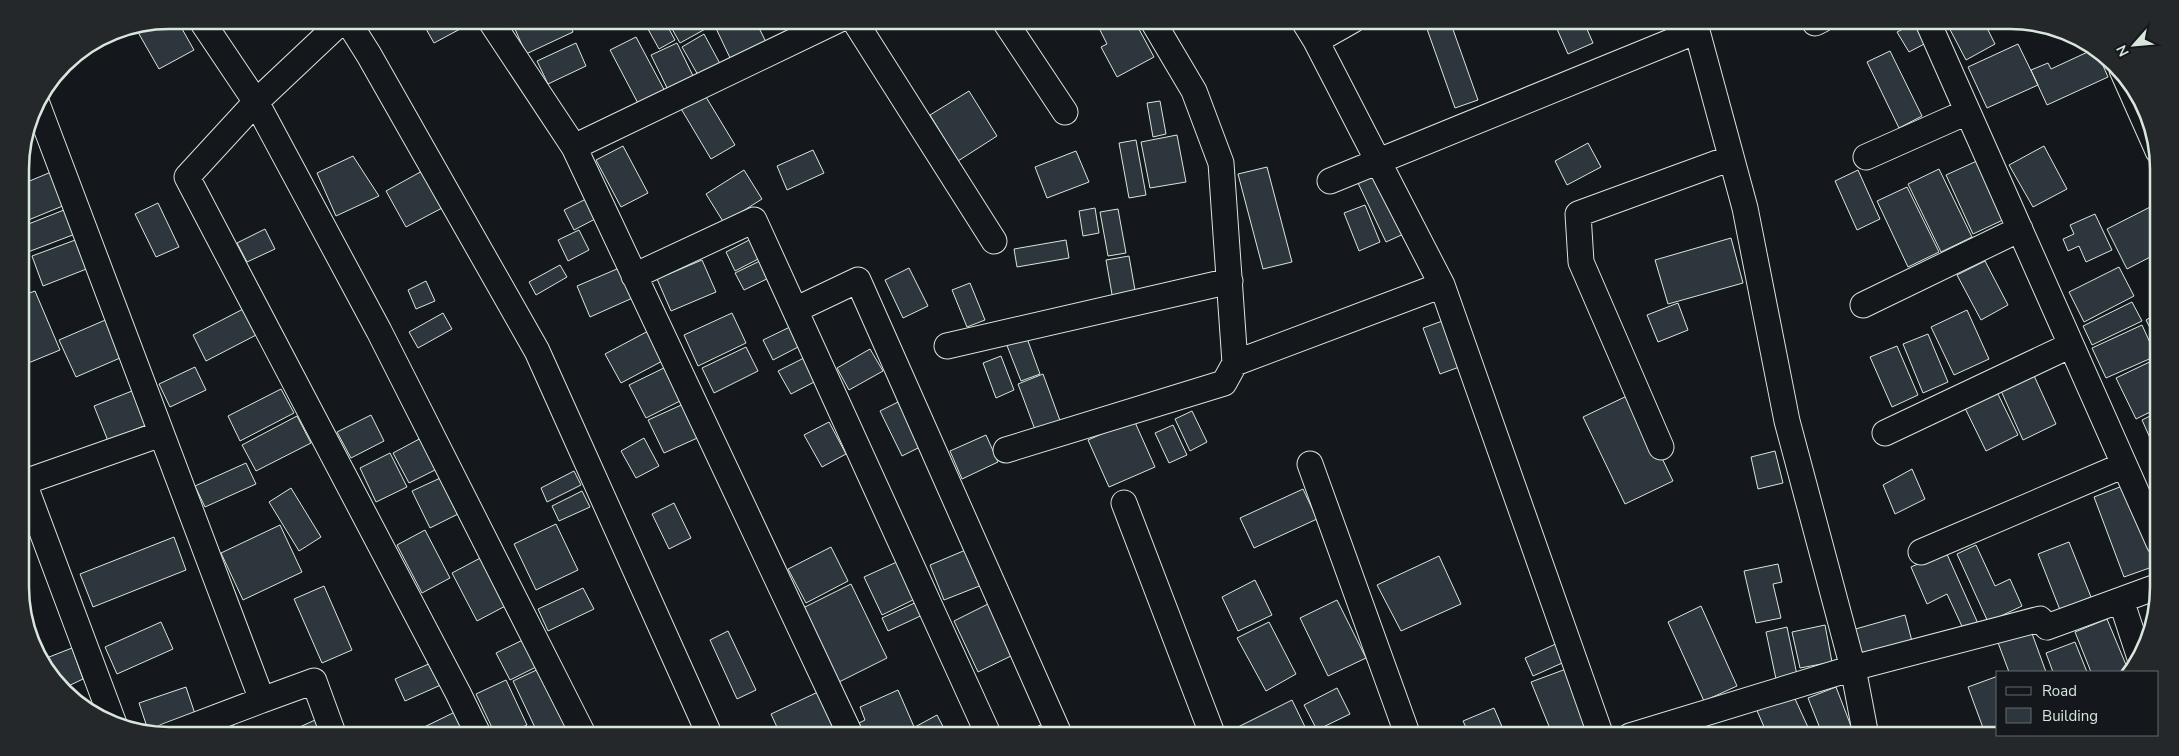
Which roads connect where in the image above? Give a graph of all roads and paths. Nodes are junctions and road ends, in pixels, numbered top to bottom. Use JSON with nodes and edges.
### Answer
{"nodes":[{"id":1,"x":206,"y":29,"type":"edge"},
{"id":2,"x":333,"y":29,"type":"edge"},
{"id":3,"x":352,"y":29,"type":"edge"},
{"id":4,"x":496,"y":29,"type":"edge"},
{"id":5,"x":819,"y":29,"type":"edge"},
{"id":6,"x":860,"y":29,"type":"edge"},
{"id":7,"x":1010,"y":29,"type":"edge"},
{"id":8,"x":1157,"y":29,"type":"edge"},
{"id":9,"x":1309,"y":29,"type":"edge"},
{"id":10,"x":1337,"y":29,"type":"edge"},
{"id":11,"x":1689,"y":29,"type":"edge"},
{"id":12,"x":1697,"y":29,"type":"edge"},
{"id":13,"x":1931,"y":29,"type":"edge"},
{"id":14,"x":1316,"y":41,"type":"junction"},
{"id":15,"x":256,"y":102,"type":"junction"},
{"id":16,"x":40,"y":112,"type":"edge"},
{"id":17,"x":1065,"y":112,"type":"dead end"},
{"id":18,"x":1967,"y":112,"type":"junction"},
{"id":19,"x":574,"y":147,"type":"junction"},
{"id":20,"x":1866,"y":157,"type":"dead end"},
{"id":21,"x":1731,"y":158,"type":"junction"},
{"id":22,"x":1379,"y":160,"type":"junction"},
{"id":23,"x":1330,"y":181,"type":"dead end"},
{"id":24,"x":2020,"y":229,"type":"junction"},
{"id":25,"x":994,"y":242,"type":"dead end"},
{"id":26,"x":634,"y":276,"type":"junction"},
{"id":27,"x":1230,"y":281,"type":"junction"},
{"id":28,"x":1442,"y":285,"type":"junction"},
{"id":29,"x":1863,"y":305,"type":"dead end"},
{"id":30,"x":795,"y":310,"type":"junction"},
{"id":31,"x":2071,"y":345,"type":"junction"},
{"id":32,"x":947,"y":346,"type":"dead end"},
{"id":33,"x":1235,"y":363,"type":"junction"},
{"id":34,"x":1885,"y":433,"type":"dead end"},
{"id":35,"x":162,"y":434,"type":"junction"},
{"id":36,"x":1661,"y":447,"type":"dead end"},
{"id":37,"x":1006,"y":450,"type":"dead end"},
{"id":38,"x":1310,"y":464,"type":"dead end"},
{"id":39,"x":2124,"y":465,"type":"junction"},
{"id":40,"x":29,"y":479,"type":"edge"},
{"id":41,"x":29,"y":497,"type":"edge"},
{"id":42,"x":1124,"y":503,"type":"dead end"},
{"id":43,"x":2150,"y":523,"type":"edge"},
{"id":44,"x":1921,"y":552,"type":"dead end"},
{"id":45,"x":2150,"y":589,"type":"edge"},
{"id":46,"x":2121,"y":600,"type":"junction"},
{"id":47,"x":2137,"y":648,"type":"edge"},
{"id":48,"x":1853,"y":668,"type":"junction"},
{"id":49,"x":262,"y":700,"type":"junction"},
{"id":50,"x":110,"y":714,"type":"edge"},
{"id":51,"x":204,"y":727,"type":"edge"},
{"id":52,"x":331,"y":727,"type":"edge"},
{"id":53,"x":475,"y":727,"type":"edge"},
{"id":54,"x":579,"y":727,"type":"edge"},
{"id":55,"x":706,"y":727,"type":"edge"},
{"id":56,"x":847,"y":727,"type":"edge"},
{"id":57,"x":985,"y":727,"type":"edge"},
{"id":58,"x":1056,"y":727,"type":"edge"},
{"id":59,"x":1210,"y":727,"type":"edge"},
{"id":60,"x":1405,"y":727,"type":"edge"},
{"id":61,"x":1599,"y":727,"type":"edge"},
{"id":62,"x":1660,"y":727,"type":"edge"},
{"id":63,"x":1864,"y":727,"type":"edge"}],
"edges":[{"from":1,"to":15,"type":"street"},
{"from":2,"to":15,"type":"street"},
{"from":3,"to":55,"type":"street"},
{"from":4,"to":19,"type":"street"},
{"from":5,"to":19,"type":"street"},
{"from":6,"to":25,"type":"street"},
{"from":7,"to":17,"type":"street"},
{"from":8,"to":27,"type":"street"},
{"from":9,"to":14,"type":"street"},
{"from":10,"to":14,"type":"street"},
{"from":11,"to":22,"type":"street"},
{"from":12,"to":21,"type":"street"},
{"from":13,"to":18,"type":"street"},
{"from":14,"to":22,"type":"street"},
{"from":15,"to":53,"type":"street"},
{"from":15,"to":54,"type":"street"},
{"from":16,"to":35,"type":"street"},
{"from":18,"to":20,"type":"street"},
{"from":18,"to":24,"type":"street"},
{"from":19,"to":26,"type":"street"},
{"from":21,"to":36,"type":"street"},
{"from":21,"to":48,"type":"street"},
{"from":22,"to":23,"type":"street"},
{"from":22,"to":28,"type":"street"},
{"from":24,"to":29,"type":"street"},
{"from":24,"to":31,"type":"street"},
{"from":26,"to":30,"type":"street"},
{"from":26,"to":56,"type":"street"},
{"from":27,"to":32,"type":"street"},
{"from":27,"to":33,"type":"street"},
{"from":28,"to":33,"type":"street"},
{"from":28,"to":61,"type":"street"},
{"from":30,"to":57,"type":"street"},
{"from":30,"to":58,"type":"street"},
{"from":31,"to":34,"type":"street"},
{"from":31,"to":39,"type":"street"},
{"from":33,"to":37,"type":"street"},
{"from":35,"to":40,"type":"street"},
{"from":35,"to":49,"type":"street"},
{"from":38,"to":60,"type":"street"},
{"from":39,"to":43,"type":"street"},
{"from":39,"to":44,"type":"street"},
{"from":41,"to":50,"type":"street"},
{"from":42,"to":59,"type":"street"},
{"from":45,"to":46,"type":"street"},
{"from":46,"to":47,"type":"street"},
{"from":46,"to":48,"type":"street"},
{"from":48,"to":62,"type":"street"},
{"from":48,"to":63,"type":"street"},
{"from":49,"to":51,"type":"street"},
{"from":49,"to":52,"type":"street"}]}
